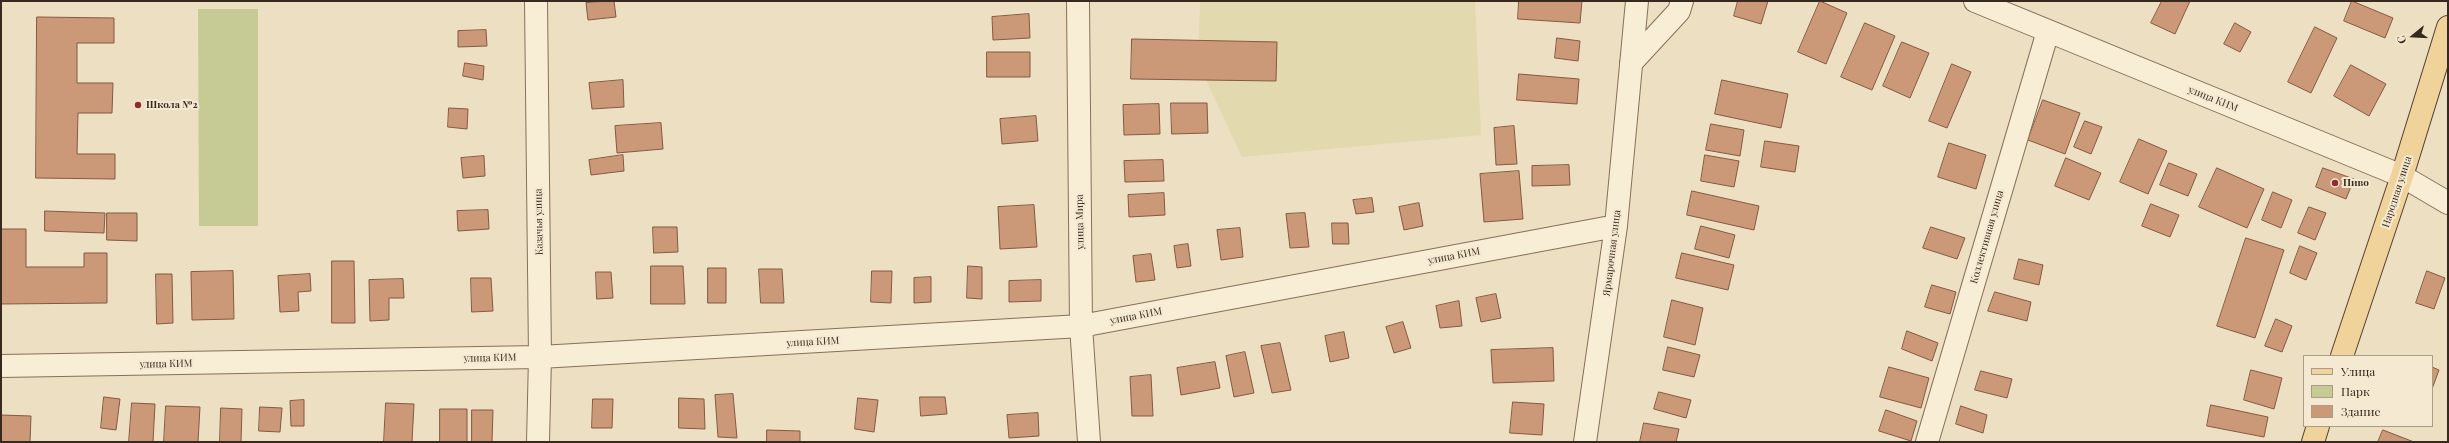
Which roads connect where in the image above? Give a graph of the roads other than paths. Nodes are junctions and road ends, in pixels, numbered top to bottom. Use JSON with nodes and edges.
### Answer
{"nodes":[{"id":1,"x":536,"y":1,"type":"edge"},
{"id":2,"x":1078,"y":1,"type":"edge"},
{"id":3,"x":1637,"y":1,"type":"edge"},
{"id":4,"x":1682,"y":1,"type":"edge"},
{"id":5,"x":1975,"y":1,"type":"edge"},
{"id":6,"x":2448,"y":27,"type":"edge"},
{"id":7,"x":2048,"y":31,"type":"junction"},
{"id":8,"x":1631,"y":63,"type":"junction"},
{"id":9,"x":2402,"y":176,"type":"junction"},
{"id":10,"x":2448,"y":204,"type":"edge"},
{"id":11,"x":1616,"y":226,"type":"junction"},
{"id":12,"x":1081,"y":326,"type":"junction"},
{"id":13,"x":2342,"y":355,"type":"edge"},
{"id":14,"x":540,"y":357,"type":"junction"},
{"id":15,"x":1,"y":366,"type":"edge"},
{"id":16,"x":2318,"y":427,"type":"edge"},
{"id":17,"x":538,"y":442,"type":"edge"},
{"id":18,"x":1089,"y":442,"type":"edge"},
{"id":19,"x":1586,"y":442,"type":"edge"},
{"id":20,"x":1927,"y":442,"type":"edge"},
{"id":21,"x":2313,"y":442,"type":"edge"}],
"edges":[{"from":1,"to":14,"type":"street","name":"Казачья улица"},
{"from":2,"to":12,"type":"street","name":"улица Мира"},
{"from":3,"to":8,"type":"street","name":"Ярмарочная улица"},
{"from":4,"to":8,"type":"street"},
{"from":5,"to":7,"type":"street","name":"улица КИМ"},
{"from":6,"to":9,"type":"main road","name":"Народная улица"},
{"from":7,"to":9,"type":"street","name":"улица КИМ"},
{"from":7,"to":20,"type":"street","name":"Коллективная улица"},
{"from":8,"to":11,"type":"street","name":"Ярмарочная улица"},
{"from":9,"to":10,"type":"street","name":"улица КИМ"},
{"from":9,"to":13,"type":"main road","name":"Народная улица"},
{"from":11,"to":12,"type":"street","name":"улица КИМ"},
{"from":11,"to":19,"type":"street","name":"Ярмарочная улица"},
{"from":12,"to":14,"type":"street","name":"улица КИМ"},
{"from":12,"to":18,"type":"street","name":"улица Мира"},
{"from":14,"to":15,"type":"street","name":"улица КИМ"},
{"from":14,"to":17,"type":"street","name":"Казачья улица"},
{"from":16,"to":21,"type":"main road"}]}
